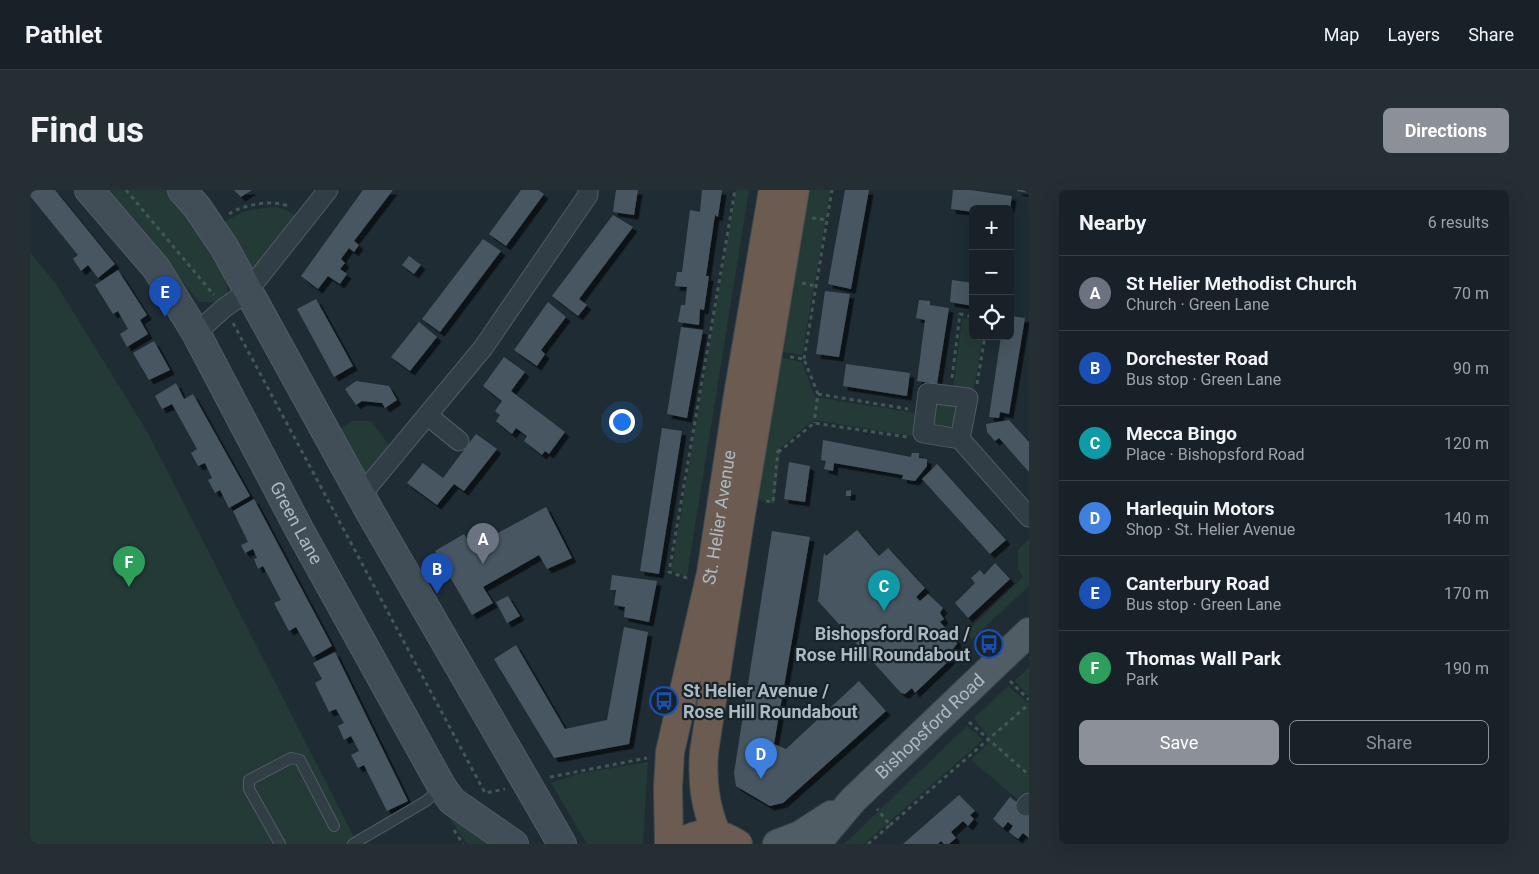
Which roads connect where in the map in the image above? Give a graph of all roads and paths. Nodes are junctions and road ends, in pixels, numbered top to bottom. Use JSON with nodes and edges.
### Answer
{"nodes":[{"id":1,"x":89,"y":190,"type":"edge"},
{"id":2,"x":126,"y":190,"type":"edge"},
{"id":3,"x":182,"y":190,"type":"edge"},
{"id":4,"x":328,"y":190,"type":"edge"},
{"id":5,"x":588,"y":190,"type":"edge"},
{"id":6,"x":735,"y":190,"type":"edge"},
{"id":7,"x":774,"y":190,"type":"edge"},
{"id":8,"x":795,"y":190,"type":"edge"},
{"id":9,"x":832,"y":190,"type":"edge"},
{"id":10,"x":307,"y":217,"type":"junction"},
{"id":11,"x":210,"y":228,"type":"junction"},
{"id":12,"x":247,"y":292,"type":"junction"},
{"id":13,"x":224,"y":308,"type":"junction"},
{"id":14,"x":969,"y":315,"type":"edge"},
{"id":15,"x":196,"y":333,"type":"junction"},
{"id":16,"x":984,"y":340,"type":"edge"},
{"id":17,"x":768,"y":353,"type":"junction"},
{"id":18,"x":804,"y":359,"type":"junction"},
{"id":19,"x":818,"y":394,"type":"junction"},
{"id":20,"x":958,"y":396,"type":"junction"},
{"id":21,"x":925,"y":412,"type":"junction"},
{"id":22,"x":427,"y":415,"type":"junction"},
{"id":23,"x":814,"y":423,"type":"junction"},
{"id":24,"x":924,"y":433,"type":"junction"},
{"id":25,"x":960,"y":439,"type":"junction"},
{"id":26,"x":459,"y":441,"type":"dead end"},
{"id":27,"x":778,"y":450,"type":"dead end"},
{"id":28,"x":361,"y":495,"type":"junction"},
{"id":29,"x":1029,"y":517,"type":"edge"},
{"id":30,"x":688,"y":578,"type":"dead end"},
{"id":31,"x":1029,"y":632,"type":"edge"},
{"id":32,"x":1010,"y":680,"type":"dead end"},
{"id":33,"x":1029,"y":700,"type":"edge"},
{"id":34,"x":1029,"y":704,"type":"edge"},
{"id":35,"x":969,"y":721,"type":"dead end"},
{"id":36,"x":988,"y":740,"type":"junction"},
{"id":37,"x":654,"y":757,"type":"dead end"},
{"id":38,"x":1029,"y":775,"type":"edge"},
{"id":39,"x":527,"y":782,"type":"junction"},
{"id":40,"x":442,"y":787,"type":"junction"},
{"id":41,"x":865,"y":804,"type":"junction"},
{"id":42,"x":890,"y":825,"type":"junction"},
{"id":43,"x":334,"y":826,"type":"dead end"},
{"id":44,"x":727,"y":839,"type":"edge"},
{"id":45,"x":280,"y":844,"type":"edge"},
{"id":46,"x":353,"y":844,"type":"edge"},
{"id":47,"x":514,"y":844,"type":"edge"},
{"id":48,"x":562,"y":844,"type":"edge"},
{"id":49,"x":669,"y":844,"type":"edge"},
{"id":50,"x":680,"y":844,"type":"edge"},
{"id":51,"x":777,"y":844,"type":"edge"},
{"id":52,"x":816,"y":844,"type":"edge"},
{"id":53,"x":868,"y":844,"type":"edge"}],
"edges":[{"from":1,"to":15,"type":"main road","name":"Green Lane"},
{"from":2,"to":13,"type":"path"},
{"from":3,"to":11,"type":"main road"},
{"from":4,"to":10,"type":"street"},
{"from":5,"to":22,"type":"street"},
{"from":6,"to":30,"type":"path"},
{"from":7,"to":49,"type":"highway","name":"St. Helier Avenue"},
{"from":8,"to":17,"type":"highway","name":"St. Helier Avenue"},
{"from":9,"to":18,"type":"path"},
{"from":10,"to":11,"type":"path"},
{"from":10,"to":12,"type":"street"},
{"from":11,"to":12,"type":"main road"},
{"from":12,"to":13,"type":"street"},
{"from":12,"to":28,"type":"main road"},
{"from":13,"to":15,"type":"street"},
{"from":13,"to":39,"type":"path"},
{"from":14,"to":20,"type":"path"},
{"from":15,"to":40,"type":"main road","name":"Green Lane"},
{"from":16,"to":20,"type":"path"},
{"from":17,"to":18,"type":"path"},
{"from":17,"to":44,"type":"highway","name":"St. Helier Avenue"},
{"from":18,"to":19,"type":"path"},
{"from":19,"to":21,"type":"path"},
{"from":19,"to":23,"type":"path"},
{"from":20,"to":21,"type":"street"},
{"from":20,"to":25,"type":"street"},
{"from":21,"to":24,"type":"street"},
{"from":22,"to":26,"type":"street"},
{"from":22,"to":28,"type":"street"},
{"from":23,"to":24,"type":"path"},
{"from":23,"to":27,"type":"path"},
{"from":24,"to":25,"type":"street"},
{"from":25,"to":29,"type":"street"},
{"from":28,"to":39,"type":"main road"},
{"from":31,"to":41,"type":"main road","name":"Bishopsford Road"},
{"from":32,"to":33,"type":"path"},
{"from":34,"to":36,"type":"path"},
{"from":35,"to":36,"type":"path"},
{"from":36,"to":38,"type":"path"},
{"from":36,"to":42,"type":"path"},
{"from":37,"to":39,"type":"path"},
{"from":39,"to":48,"type":"main road"},
{"from":40,"to":46,"type":"lane"},
{"from":40,"to":47,"type":"main road","name":"Green Lane"},
{"from":41,"to":42,"type":"path"},
{"from":41,"to":51,"type":"main road","name":"Bishopsford Road"},
{"from":41,"to":52,"type":"main road","name":"Bishopsford Road"},
{"from":42,"to":53,"type":"path"},
{"from":43,"to":45,"type":"lane"},
{"from":44,"to":50,"type":"highway"}]}
